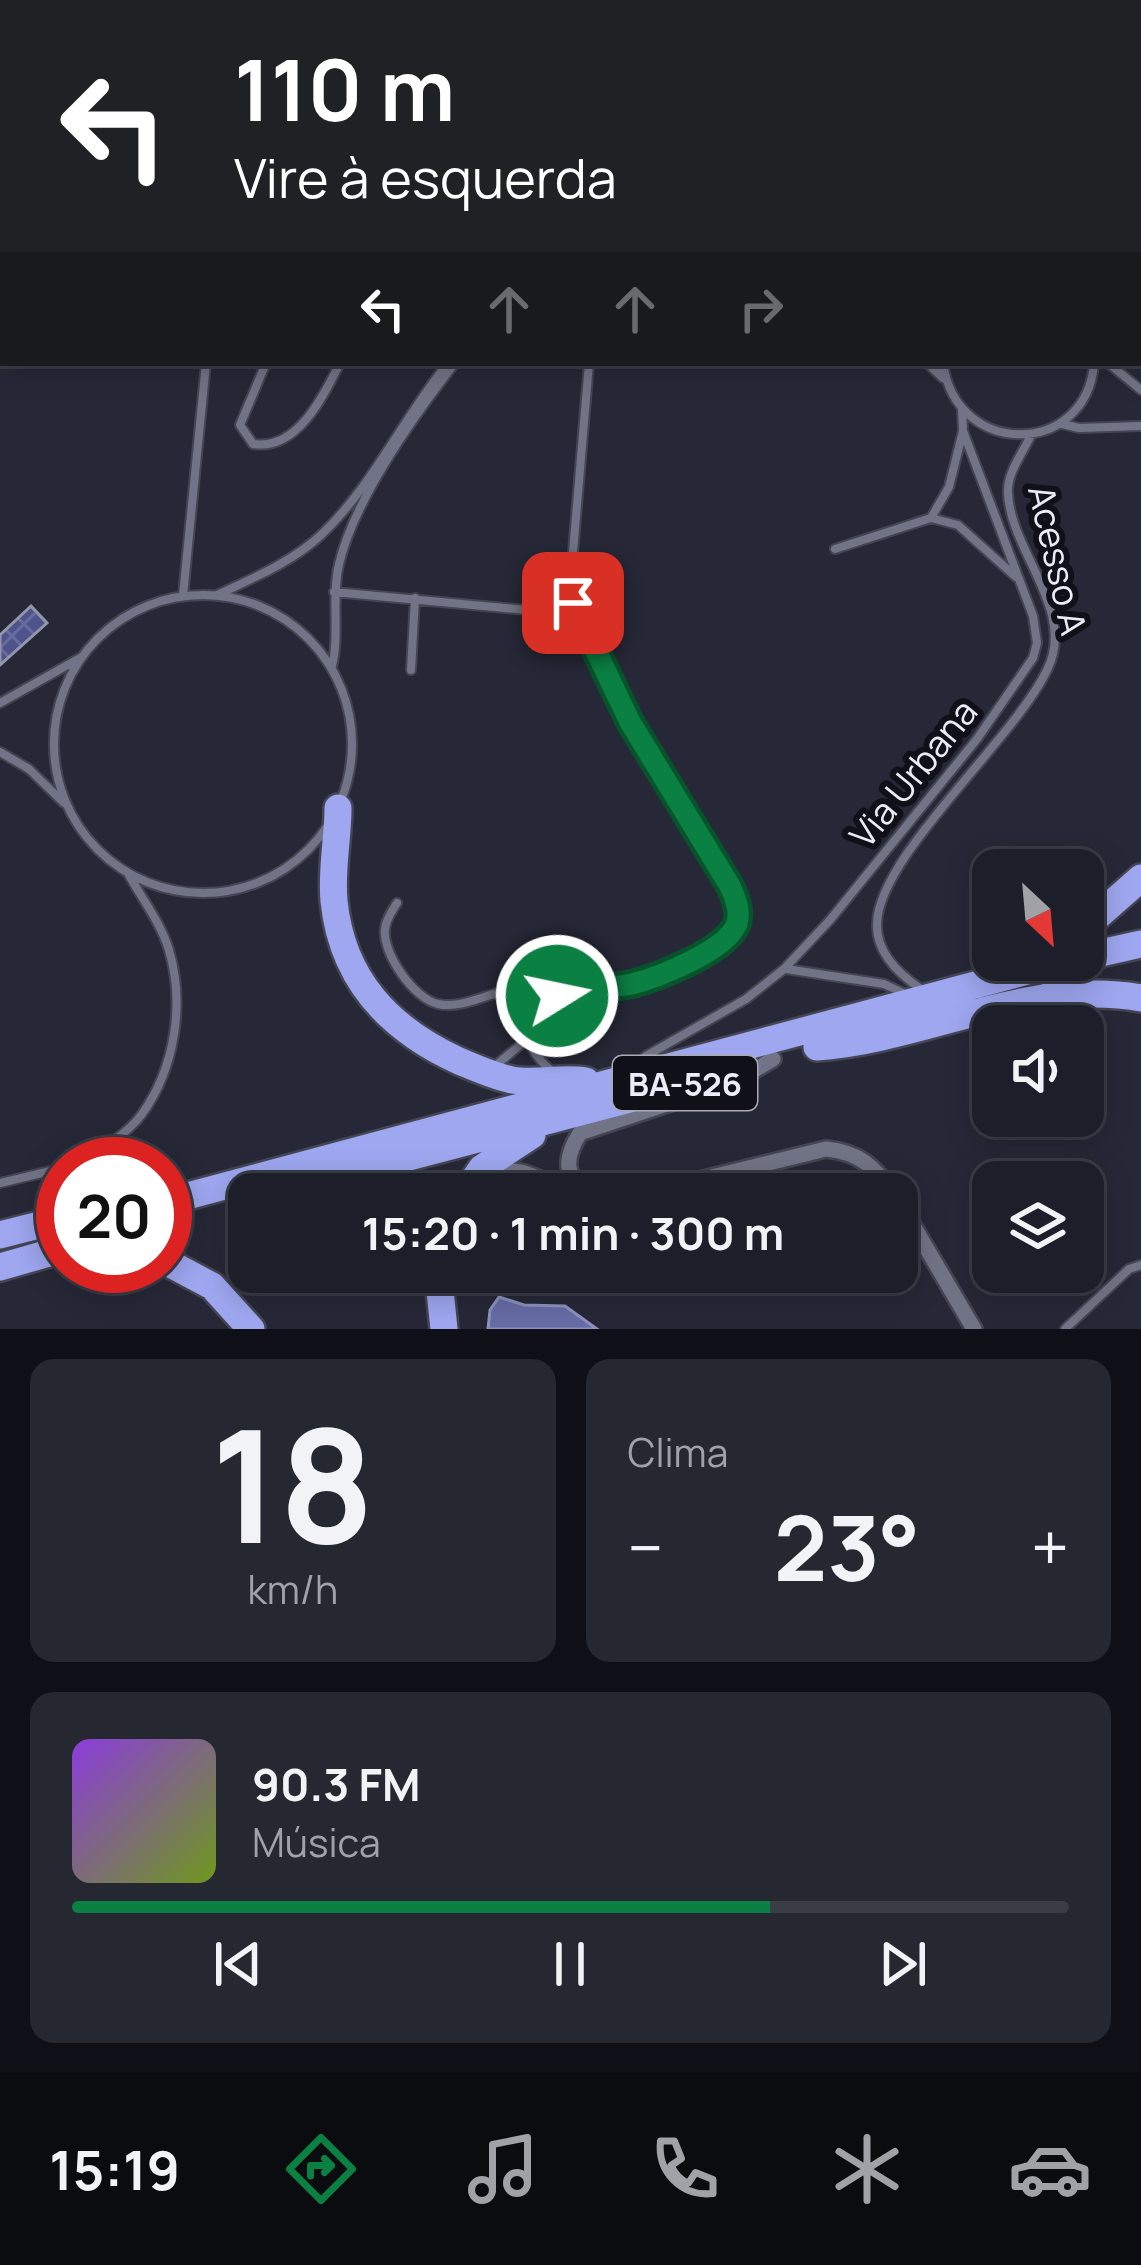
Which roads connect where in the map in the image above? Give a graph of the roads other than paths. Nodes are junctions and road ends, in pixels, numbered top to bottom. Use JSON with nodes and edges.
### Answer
{"nodes":[{"id":1,"x":206,"y":366,"type":"edge"},
{"id":2,"x":265,"y":366,"type":"edge"},
{"id":3,"x":338,"y":366,"type":"edge"},
{"id":4,"x":449,"y":366,"type":"edge"},
{"id":5,"x":449,"y":366,"type":"edge"},
{"id":6,"x":589,"y":366,"type":"edge"},
{"id":7,"x":930,"y":366,"type":"edge"},
{"id":8,"x":944,"y":366,"type":"edge"},
{"id":9,"x":1093,"y":366,"type":"edge"},
{"id":10,"x":1112,"y":366,"type":"edge"},
{"id":11,"x":946,"y":381,"type":"junction"},
{"id":12,"x":1141,"y":389,"type":"edge"},
{"id":13,"x":962,"y":410,"type":"junction"},
{"id":14,"x":1060,"y":423,"type":"junction"},
{"id":15,"x":1141,"y":426,"type":"edge"},
{"id":16,"x":963,"y":431,"type":"junction"},
{"id":17,"x":1031,"y":435,"type":"junction"},
{"id":18,"x":931,"y":518,"type":"junction"},
{"id":19,"x":835,"y":549,"type":"dead end"},
{"id":20,"x":1021,"y":581,"type":"junction"},
{"id":21,"x":334,"y":592,"type":"junction"},
{"id":22,"x":183,"y":596,"type":"junction"},
{"id":23,"x":216,"y":596,"type":"junction"},
{"id":24,"x":416,"y":598,"type":"junction"},
{"id":25,"x":527,"y":610,"type":"dead end"},
{"id":26,"x":81,"y":657,"type":"junction"},
{"id":27,"x":331,"y":668,"type":"junction"},
{"id":28,"x":411,"y":670,"type":"dead end"},
{"id":29,"x":0,"y":703,"type":"edge"},
{"id":30,"x":0,"y":752,"type":"edge"},
{"id":31,"x":65,"y":804,"type":"junction"},
{"id":32,"x":338,"y":808,"type":"junction"},
{"id":33,"x":128,"y":874,"type":"junction"},
{"id":34,"x":1141,"y":878,"type":"edge"},
{"id":35,"x":397,"y":903,"type":"dead end"},
{"id":36,"x":1104,"y":911,"type":"edge"},
{"id":37,"x":1141,"y":944,"type":"edge"},
{"id":38,"x":1104,"y":953,"type":"edge"},
{"id":39,"x":784,"y":969,"type":"junction"},
{"id":40,"x":972,"y":975,"type":"edge"},
{"id":41,"x":991,"y":981,"type":"edge"},
{"id":42,"x":1047,"y":981,"type":"edge"},
{"id":43,"x":914,"y":992,"type":"junction"},
{"id":44,"x":1141,"y":998,"type":"edge"},
{"id":45,"x":877,"y":1012,"type":"junction"},
{"id":46,"x":523,"y":1016,"type":"junction"},
{"id":47,"x":526,"y":1040,"type":"junction"},
{"id":48,"x":817,"y":1047,"type":"junction"},
{"id":49,"x":773,"y":1059,"type":"junction"},
{"id":50,"x":482,"y":1071,"type":"junction"},
{"id":51,"x":563,"y":1080,"type":"junction"},
{"id":52,"x":617,"y":1083,"type":"junction"},
{"id":53,"x":558,"y":1118,"type":"junction"},
{"id":54,"x":117,"y":1137,"type":"edge"},
{"id":55,"x":347,"y":1173,"type":"edge"},
{"id":56,"x":481,"y":1173,"type":"edge"},
{"id":57,"x":492,"y":1173,"type":"edge"},
{"id":58,"x":522,"y":1173,"type":"edge"},
{"id":59,"x":569,"y":1173,"type":"edge"},
{"id":60,"x":726,"y":1173,"type":"edge"},
{"id":61,"x":877,"y":1173,"type":"edge"},
{"id":62,"x":36,"y":1174,"type":"edge"},
{"id":63,"x":0,"y":1183,"type":"edge"},
{"id":64,"x":192,"y":1195,"type":"edge"},
{"id":65,"x":228,"y":1204,"type":"edge"},
{"id":66,"x":192,"y":1214,"type":"edge"},
{"id":67,"x":36,"y":1226,"type":"edge"},
{"id":68,"x":918,"y":1234,"type":"edge"},
{"id":69,"x":0,"y":1235,"type":"edge"},
{"id":70,"x":36,"y":1237,"type":"edge"},
{"id":71,"x":0,"y":1247,"type":"edge"},
{"id":72,"x":36,"y":1257,"type":"edge"},
{"id":73,"x":1141,"y":1265,"type":"edge"},
{"id":74,"x":0,"y":1267,"type":"edge"},
{"id":75,"x":36,"y":1269,"type":"edge"},
{"id":76,"x":192,"y":1275,"type":"edge"},
{"id":77,"x":0,"y":1278,"type":"edge"},
{"id":78,"x":440,"y":1293,"type":"edge"},
{"id":79,"x":1069,"y":1328,"type":"edge"},
{"id":80,"x":251,"y":1329,"type":"edge"},
{"id":81,"x":444,"y":1329,"type":"edge"},
{"id":82,"x":974,"y":1329,"type":"edge"}],
"edges":[{"from":1,"to":22,"type":"lane"},
{"from":2,"to":3,"type":"lane"},
{"from":4,"to":21,"type":"lane"},
{"from":5,"to":23,"type":"lane"},
{"from":6,"to":46,"type":"lane"},
{"from":7,"to":11,"type":"lane"},
{"from":8,"to":11,"type":"lane"},
{"from":9,"to":14,"type":"lane"},
{"from":10,"to":12,"type":"lane"},
{"from":11,"to":13,"type":"lane"},
{"from":13,"to":16,"type":"lane","name":"Via Urbana"},
{"from":13,"to":17,"type":"lane"},
{"from":14,"to":15,"type":"lane"},
{"from":14,"to":17,"type":"lane"},
{"from":16,"to":18,"type":"lane"},
{"from":16,"to":20,"type":"lane","name":"Via Urbana"},
{"from":17,"to":43,"type":"lane","name":"Acesso A"},
{"from":18,"to":19,"type":"lane"},
{"from":18,"to":20,"type":"lane"},
{"from":20,"to":39,"type":"lane","name":"Via Urbana"},
{"from":21,"to":24,"type":"lane"},
{"from":21,"to":27,"type":"lane"},
{"from":22,"to":23,"type":"lane"},
{"from":22,"to":26,"type":"lane"},
{"from":23,"to":27,"type":"lane"},
{"from":24,"to":25,"type":"lane"},
{"from":24,"to":28,"type":"lane"},
{"from":26,"to":29,"type":"lane"},
{"from":26,"to":31,"type":"lane"},
{"from":27,"to":32,"type":"lane"},
{"from":30,"to":31,"type":"lane"},
{"from":31,"to":33,"type":"lane"},
{"from":32,"to":33,"type":"lane"},
{"from":32,"to":50,"type":"highway"},
{"from":33,"to":54,"type":"lane"},
{"from":34,"to":36,"type":"highway"},
{"from":35,"to":46,"type":"lane"},
{"from":37,"to":38,"type":"highway","number":"BA-526"},
{"from":39,"to":43,"type":"lane"},
{"from":39,"to":52,"type":"lane","name":"Via Urbana"},
{"from":40,"to":43,"type":"highway"},
{"from":41,"to":45,"type":"highway","number":"BA-526"},
{"from":42,"to":48,"type":"highway","number":"BA-526"},
{"from":43,"to":45,"type":"highway"},
{"from":44,"to":48,"type":"highway"},
{"from":45,"to":52,"type":"highway","number":"BA-526"},
{"from":46,"to":47,"type":"lane"},
{"from":47,"to":50,"type":"lane"},
{"from":47,"to":51,"type":"lane"},
{"from":48,"to":49,"type":"highway","number":"BA-526"},
{"from":49,"to":53,"type":"highway","number":"BA-526"},
{"from":49,"to":59,"type":"street"},
{"from":50,"to":51,"type":"highway"},
{"from":51,"to":52,"type":"highway"},
{"from":52,"to":64,"type":"highway","number":"BA-526"},
{"from":53,"to":55,"type":"highway","number":"BA-526"},
{"from":53,"to":56,"type":"highway"},
{"from":57,"to":58,"type":"street"},
{"from":60,"to":61,"type":"street"},
{"from":62,"to":63,"type":"lane"},
{"from":65,"to":66,"type":"highway"},
{"from":67,"to":69,"type":"highway"},
{"from":68,"to":82,"type":"street"},
{"from":70,"to":71,"type":"highway"},
{"from":72,"to":74,"type":"highway"},
{"from":73,"to":79,"type":"lane"},
{"from":75,"to":77,"type":"highway"},
{"from":76,"to":80,"type":"highway"},
{"from":78,"to":81,"type":"highway"}]}
